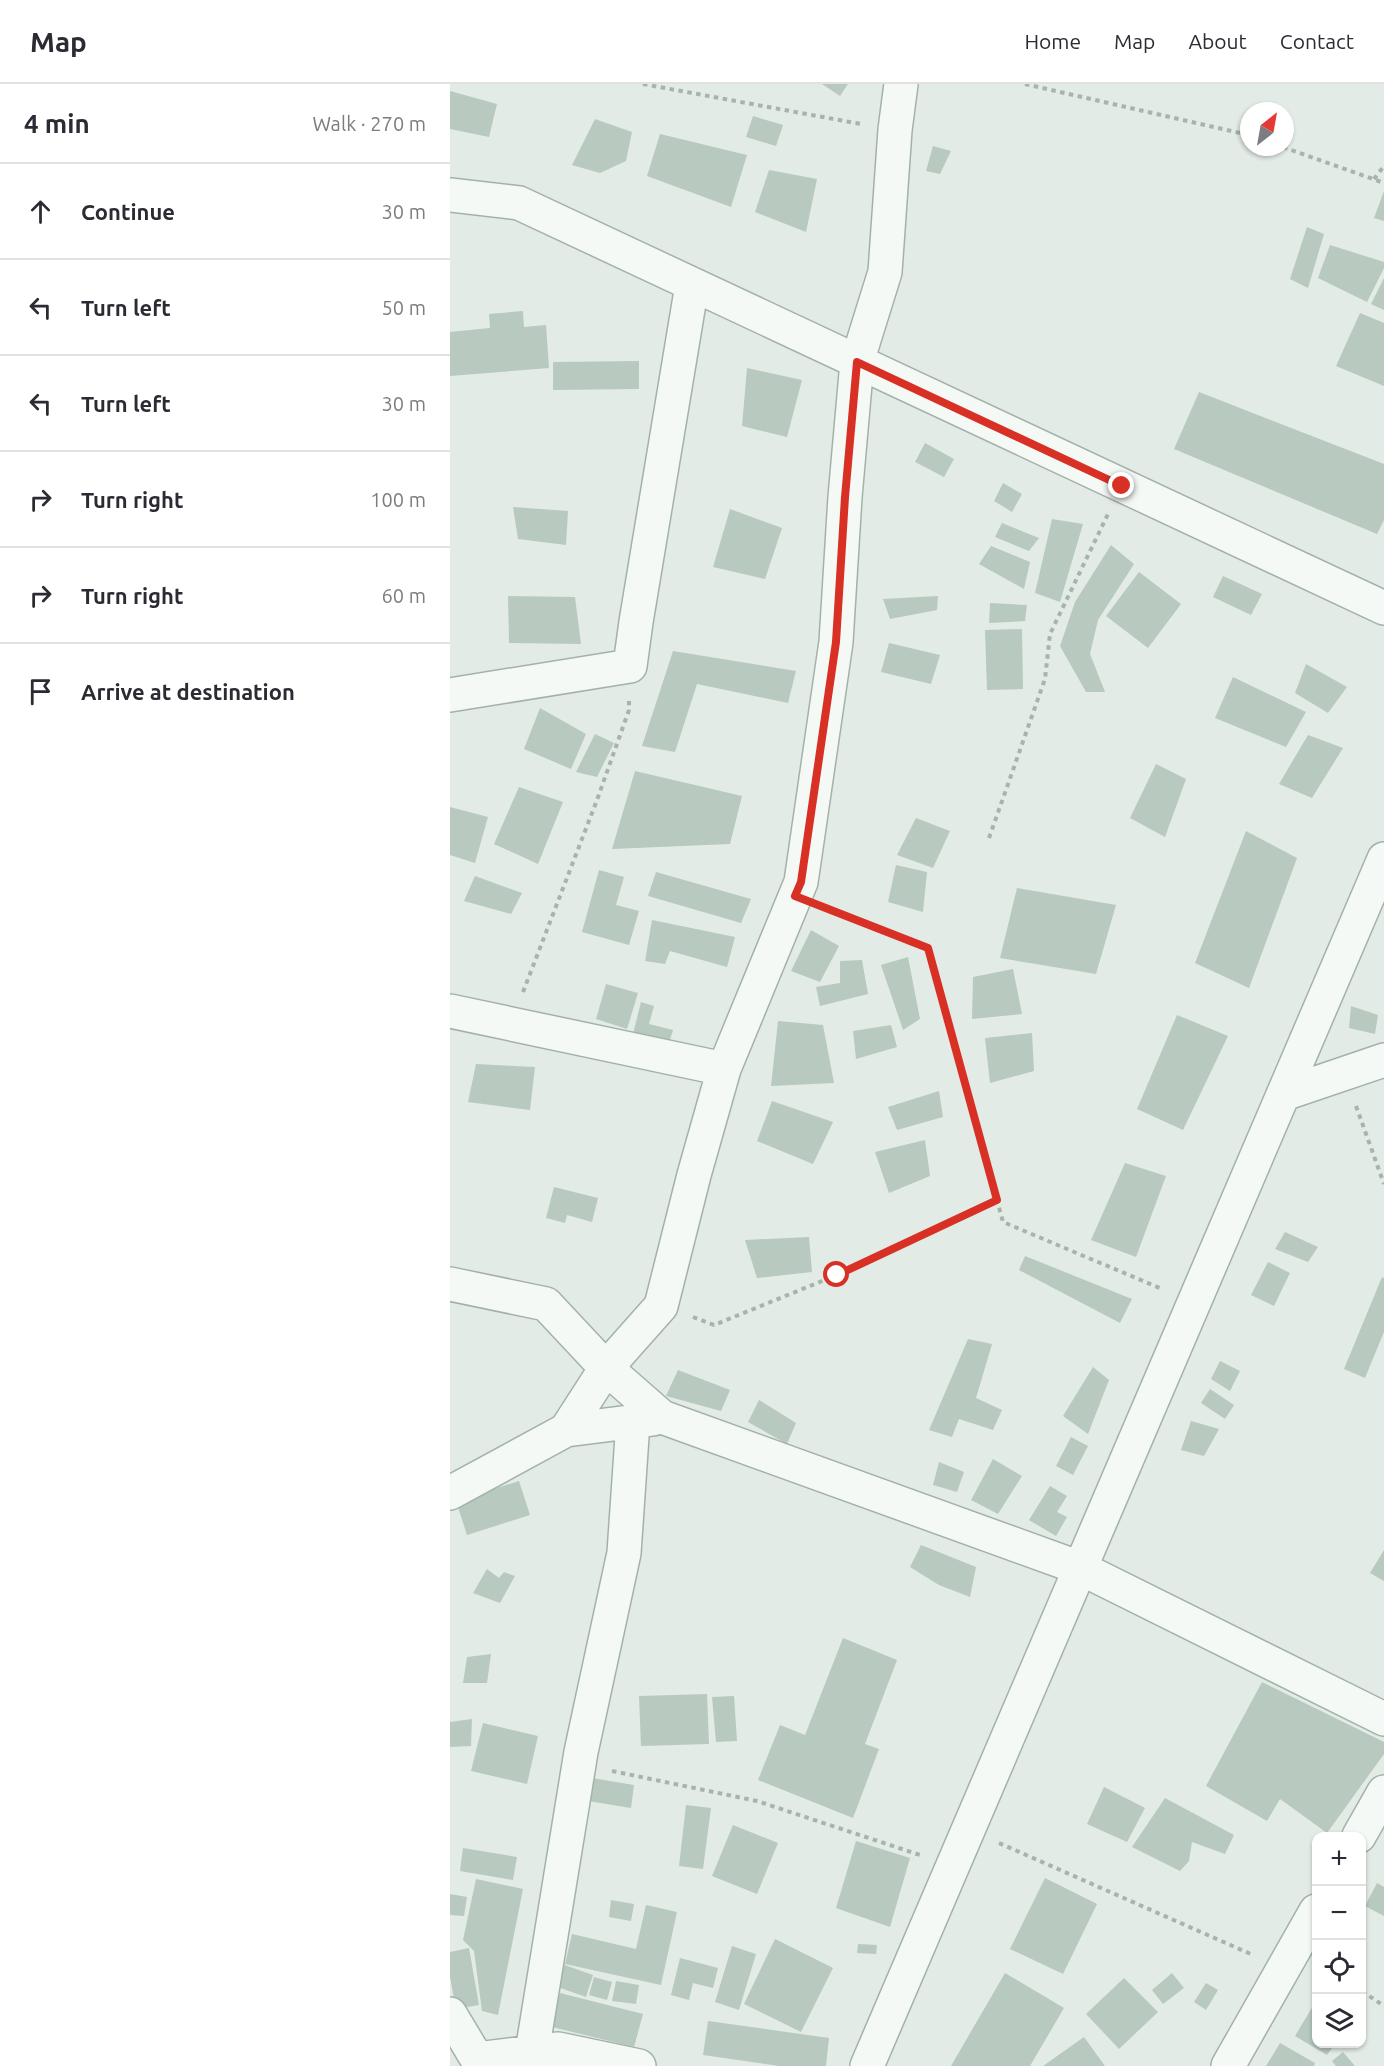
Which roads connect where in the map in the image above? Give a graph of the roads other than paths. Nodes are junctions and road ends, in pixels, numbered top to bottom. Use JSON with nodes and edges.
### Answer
{"nodes":[{"id":1,"x":901,"y":84,"type":"edge"},
{"id":2,"x":450,"y":195,"type":"edge"},
{"id":3,"x":692,"y":285,"type":"junction"},
{"id":4,"x":857,"y":362,"type":"junction"},
{"id":5,"x":1384,"y":608,"type":"edge"},
{"id":6,"x":450,"y":695,"type":"edge"},
{"id":7,"x":1384,"y":859,"type":"edge"},
{"id":8,"x":450,"y":1011,"type":"edge"},
{"id":9,"x":1384,"y":1060,"type":"edge"},
{"id":10,"x":724,"y":1069,"type":"junction"},
{"id":11,"x":1284,"y":1094,"type":"junction"},
{"id":12,"x":450,"y":1284,"type":"edge"},
{"id":13,"x":606,"y":1368,"type":"junction"},
{"id":14,"x":648,"y":1420,"type":"junction"},
{"id":15,"x":566,"y":1430,"type":"junction"},
{"id":16,"x":450,"y":1493,"type":"edge"},
{"id":17,"x":1080,"y":1568,"type":"junction"},
{"id":18,"x":1384,"y":1719,"type":"edge"},
{"id":19,"x":1384,"y":1792,"type":"edge"},
{"id":20,"x":1361,"y":1832,"type":"edge"},
{"id":21,"x":1312,"y":1920,"type":"edge"},
{"id":22,"x":450,"y":2014,"type":"edge"},
{"id":23,"x":532,"y":2052,"type":"junction"},
{"id":24,"x":478,"y":2062,"type":"edge"},
{"id":25,"x":639,"y":2066,"type":"edge"},
{"id":26,"x":867,"y":2066,"type":"edge"},
{"id":27,"x":1228,"y":2066,"type":"edge"}],
"edges":[{"from":1,"to":4,"type":"street"},
{"from":2,"to":3,"type":"street"},
{"from":3,"to":4,"type":"street"},
{"from":3,"to":6,"type":"street"},
{"from":4,"to":5,"type":"street"},
{"from":4,"to":10,"type":"street"},
{"from":7,"to":11,"type":"street"},
{"from":8,"to":10,"type":"street"},
{"from":9,"to":11,"type":"street"},
{"from":10,"to":13,"type":"street"},
{"from":11,"to":17,"type":"street"},
{"from":12,"to":13,"type":"street"},
{"from":13,"to":14,"type":"street"},
{"from":13,"to":15,"type":"street"},
{"from":14,"to":15,"type":"street"},
{"from":14,"to":17,"type":"street"},
{"from":14,"to":23,"type":"street"},
{"from":15,"to":16,"type":"street"},
{"from":17,"to":18,"type":"street"},
{"from":17,"to":26,"type":"street"},
{"from":19,"to":20,"type":"street"},
{"from":21,"to":27,"type":"street"},
{"from":22,"to":24,"type":"street"},
{"from":23,"to":24,"type":"street"},
{"from":23,"to":25,"type":"street"}]}
